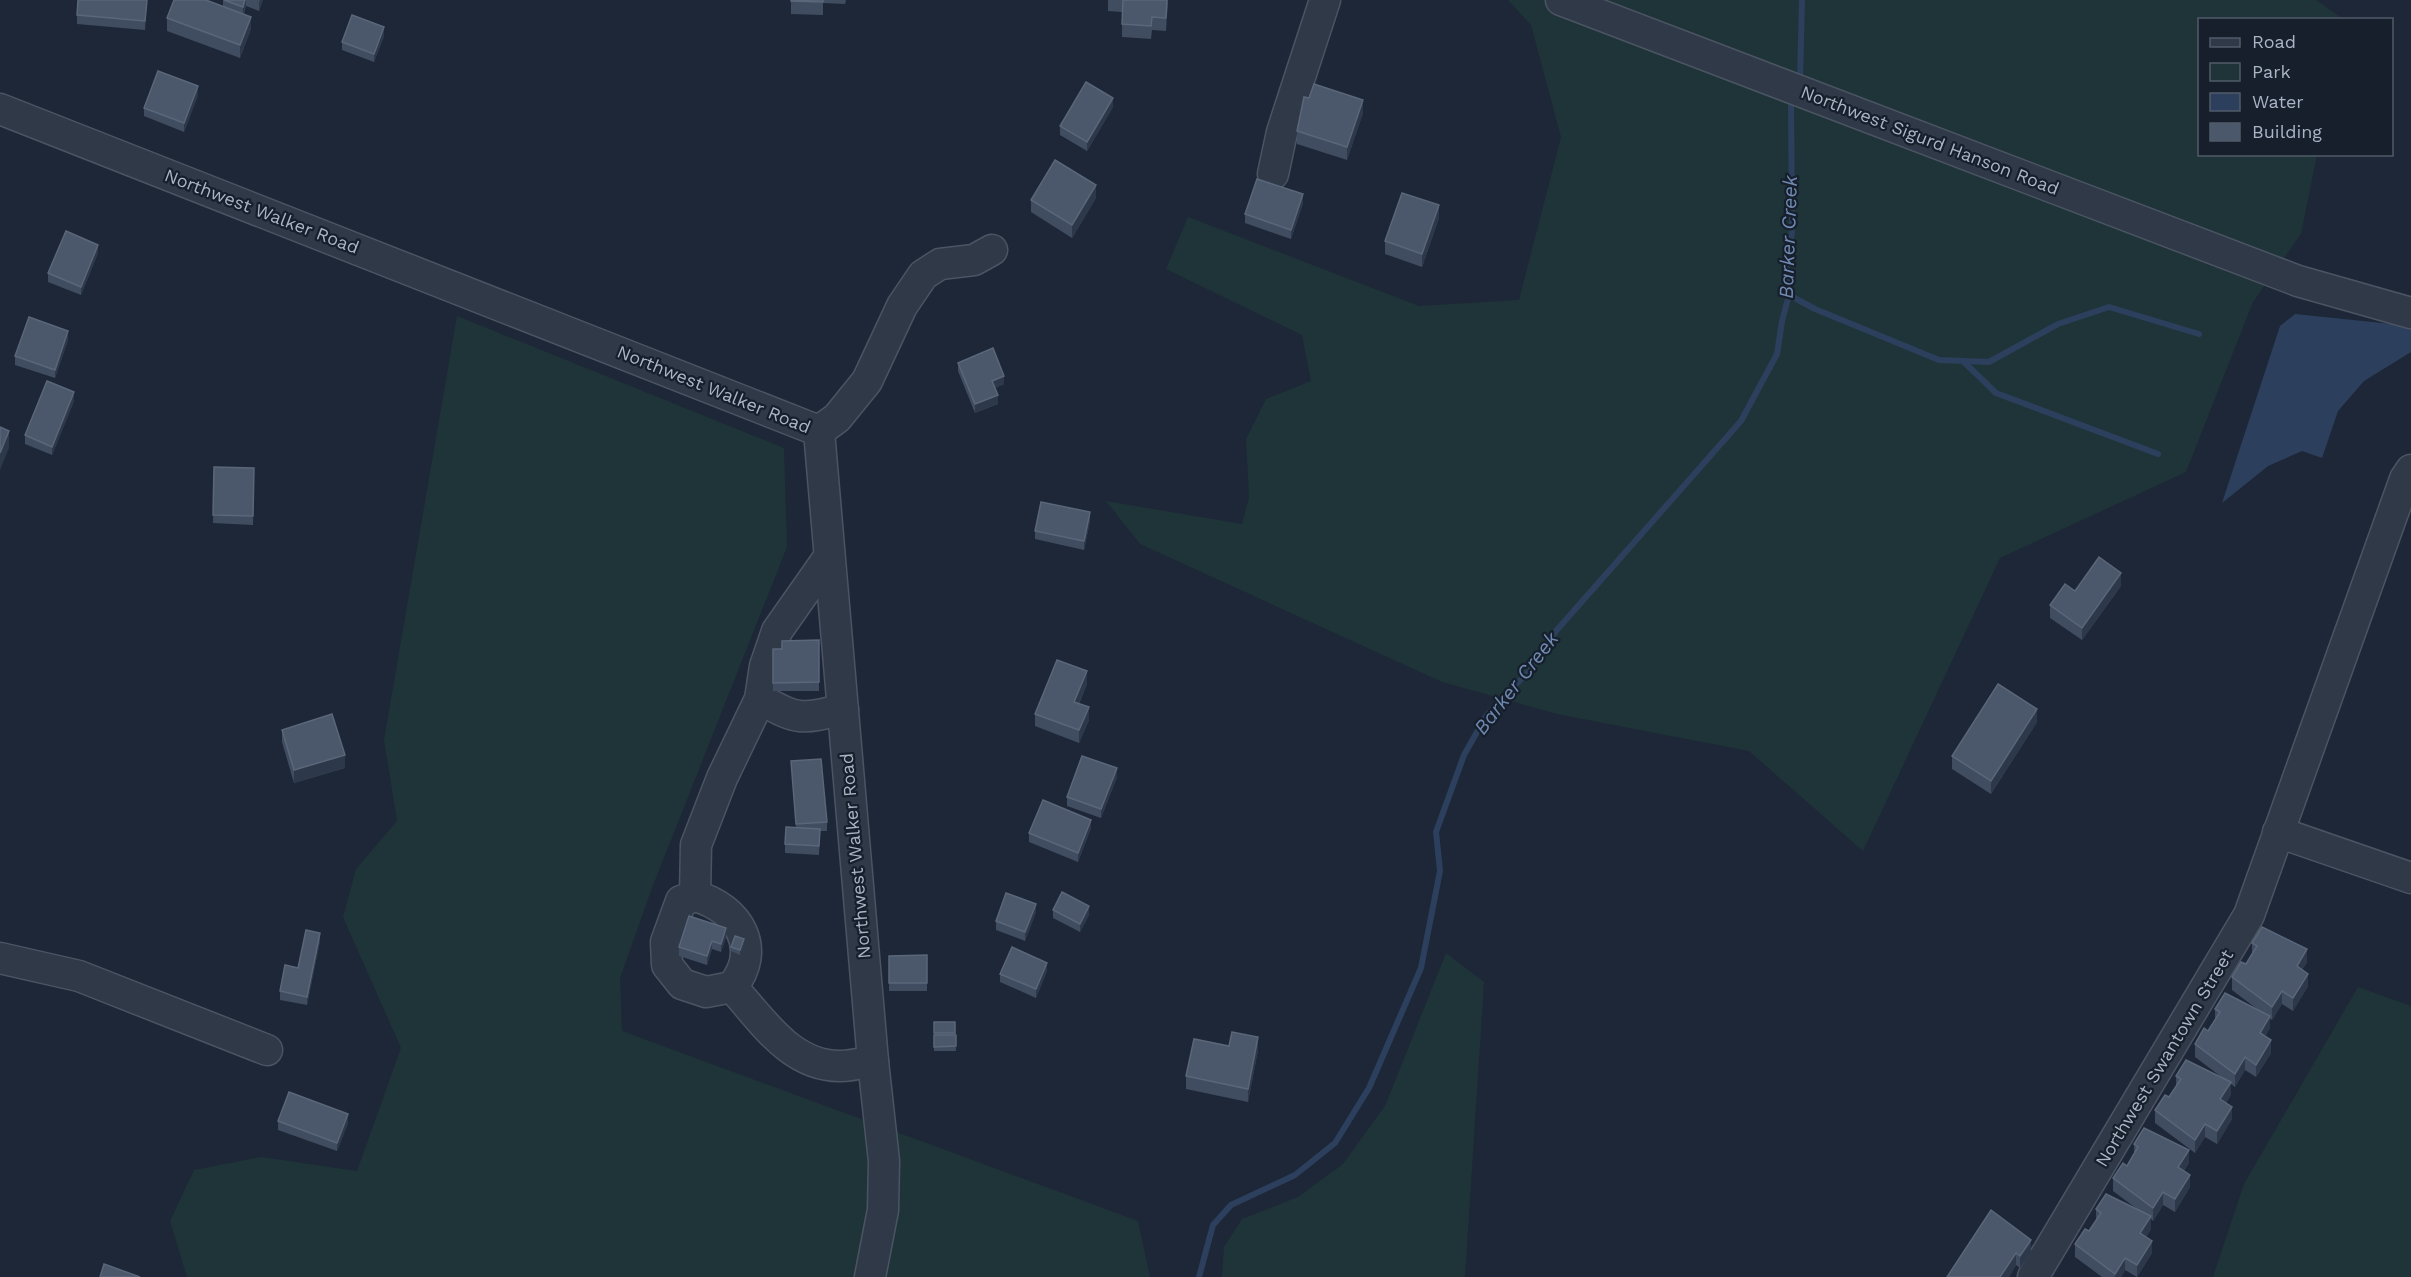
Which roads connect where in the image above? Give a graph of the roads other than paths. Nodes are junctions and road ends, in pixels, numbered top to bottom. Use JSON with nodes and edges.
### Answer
{"nodes":[{"id":1,"x":1325,"y":0,"type":"edge"},
{"id":2,"x":1561,"y":0,"type":"edge"},
{"id":3,"x":0,"y":109,"type":"edge"},
{"id":4,"x":1273,"y":174,"type":"dead end"},
{"id":5,"x":992,"y":250,"type":"dead end"},
{"id":6,"x":2411,"y":312,"type":"edge"},
{"id":7,"x":819,"y":431,"type":"junction"},
{"id":8,"x":2411,"y":470,"type":"edge"},
{"id":9,"x":829,"y":557,"type":"junction"},
{"id":10,"x":760,"y":699,"type":"junction"},
{"id":11,"x":843,"y":709,"type":"junction"},
{"id":12,"x":2278,"y":832,"type":"junction"},
{"id":13,"x":2411,"y":878,"type":"edge"},
{"id":14,"x":696,"y":896,"type":"junction"},
{"id":15,"x":0,"y":958,"type":"edge"},
{"id":16,"x":732,"y":987,"type":"junction"},
{"id":17,"x":267,"y":1050,"type":"dead end"},
{"id":18,"x":875,"y":1071,"type":"junction"},
{"id":19,"x":870,"y":1277,"type":"edge"},
{"id":20,"x":2033,"y":1277,"type":"edge"}],
"edges":[{"from":1,"to":4,"type":"street"},
{"from":2,"to":6,"type":"street","name":"Northwest Sigurd Hanson Road"},
{"from":3,"to":7,"type":"street","name":"Northwest Walker Road"},
{"from":5,"to":7,"type":"street"},
{"from":7,"to":9,"type":"street","name":"Northwest Walker Road"},
{"from":8,"to":12,"type":"street","name":"Northwest Swantown Street"},
{"from":9,"to":10,"type":"street"},
{"from":9,"to":11,"type":"street","name":"Northwest Walker Road"},
{"from":10,"to":11,"type":"street"},
{"from":10,"to":14,"type":"street"},
{"from":11,"to":18,"type":"street","name":"Northwest Walker Road"},
{"from":12,"to":13,"type":"street"},
{"from":12,"to":20,"type":"street","name":"Northwest Swantown Street"},
{"from":14,"to":16,"type":"street"},
{"from":14,"to":16,"type":"street"},
{"from":15,"to":17,"type":"street"},
{"from":16,"to":18,"type":"street"},
{"from":18,"to":19,"type":"street","name":"Northwest Walker Road"}]}
